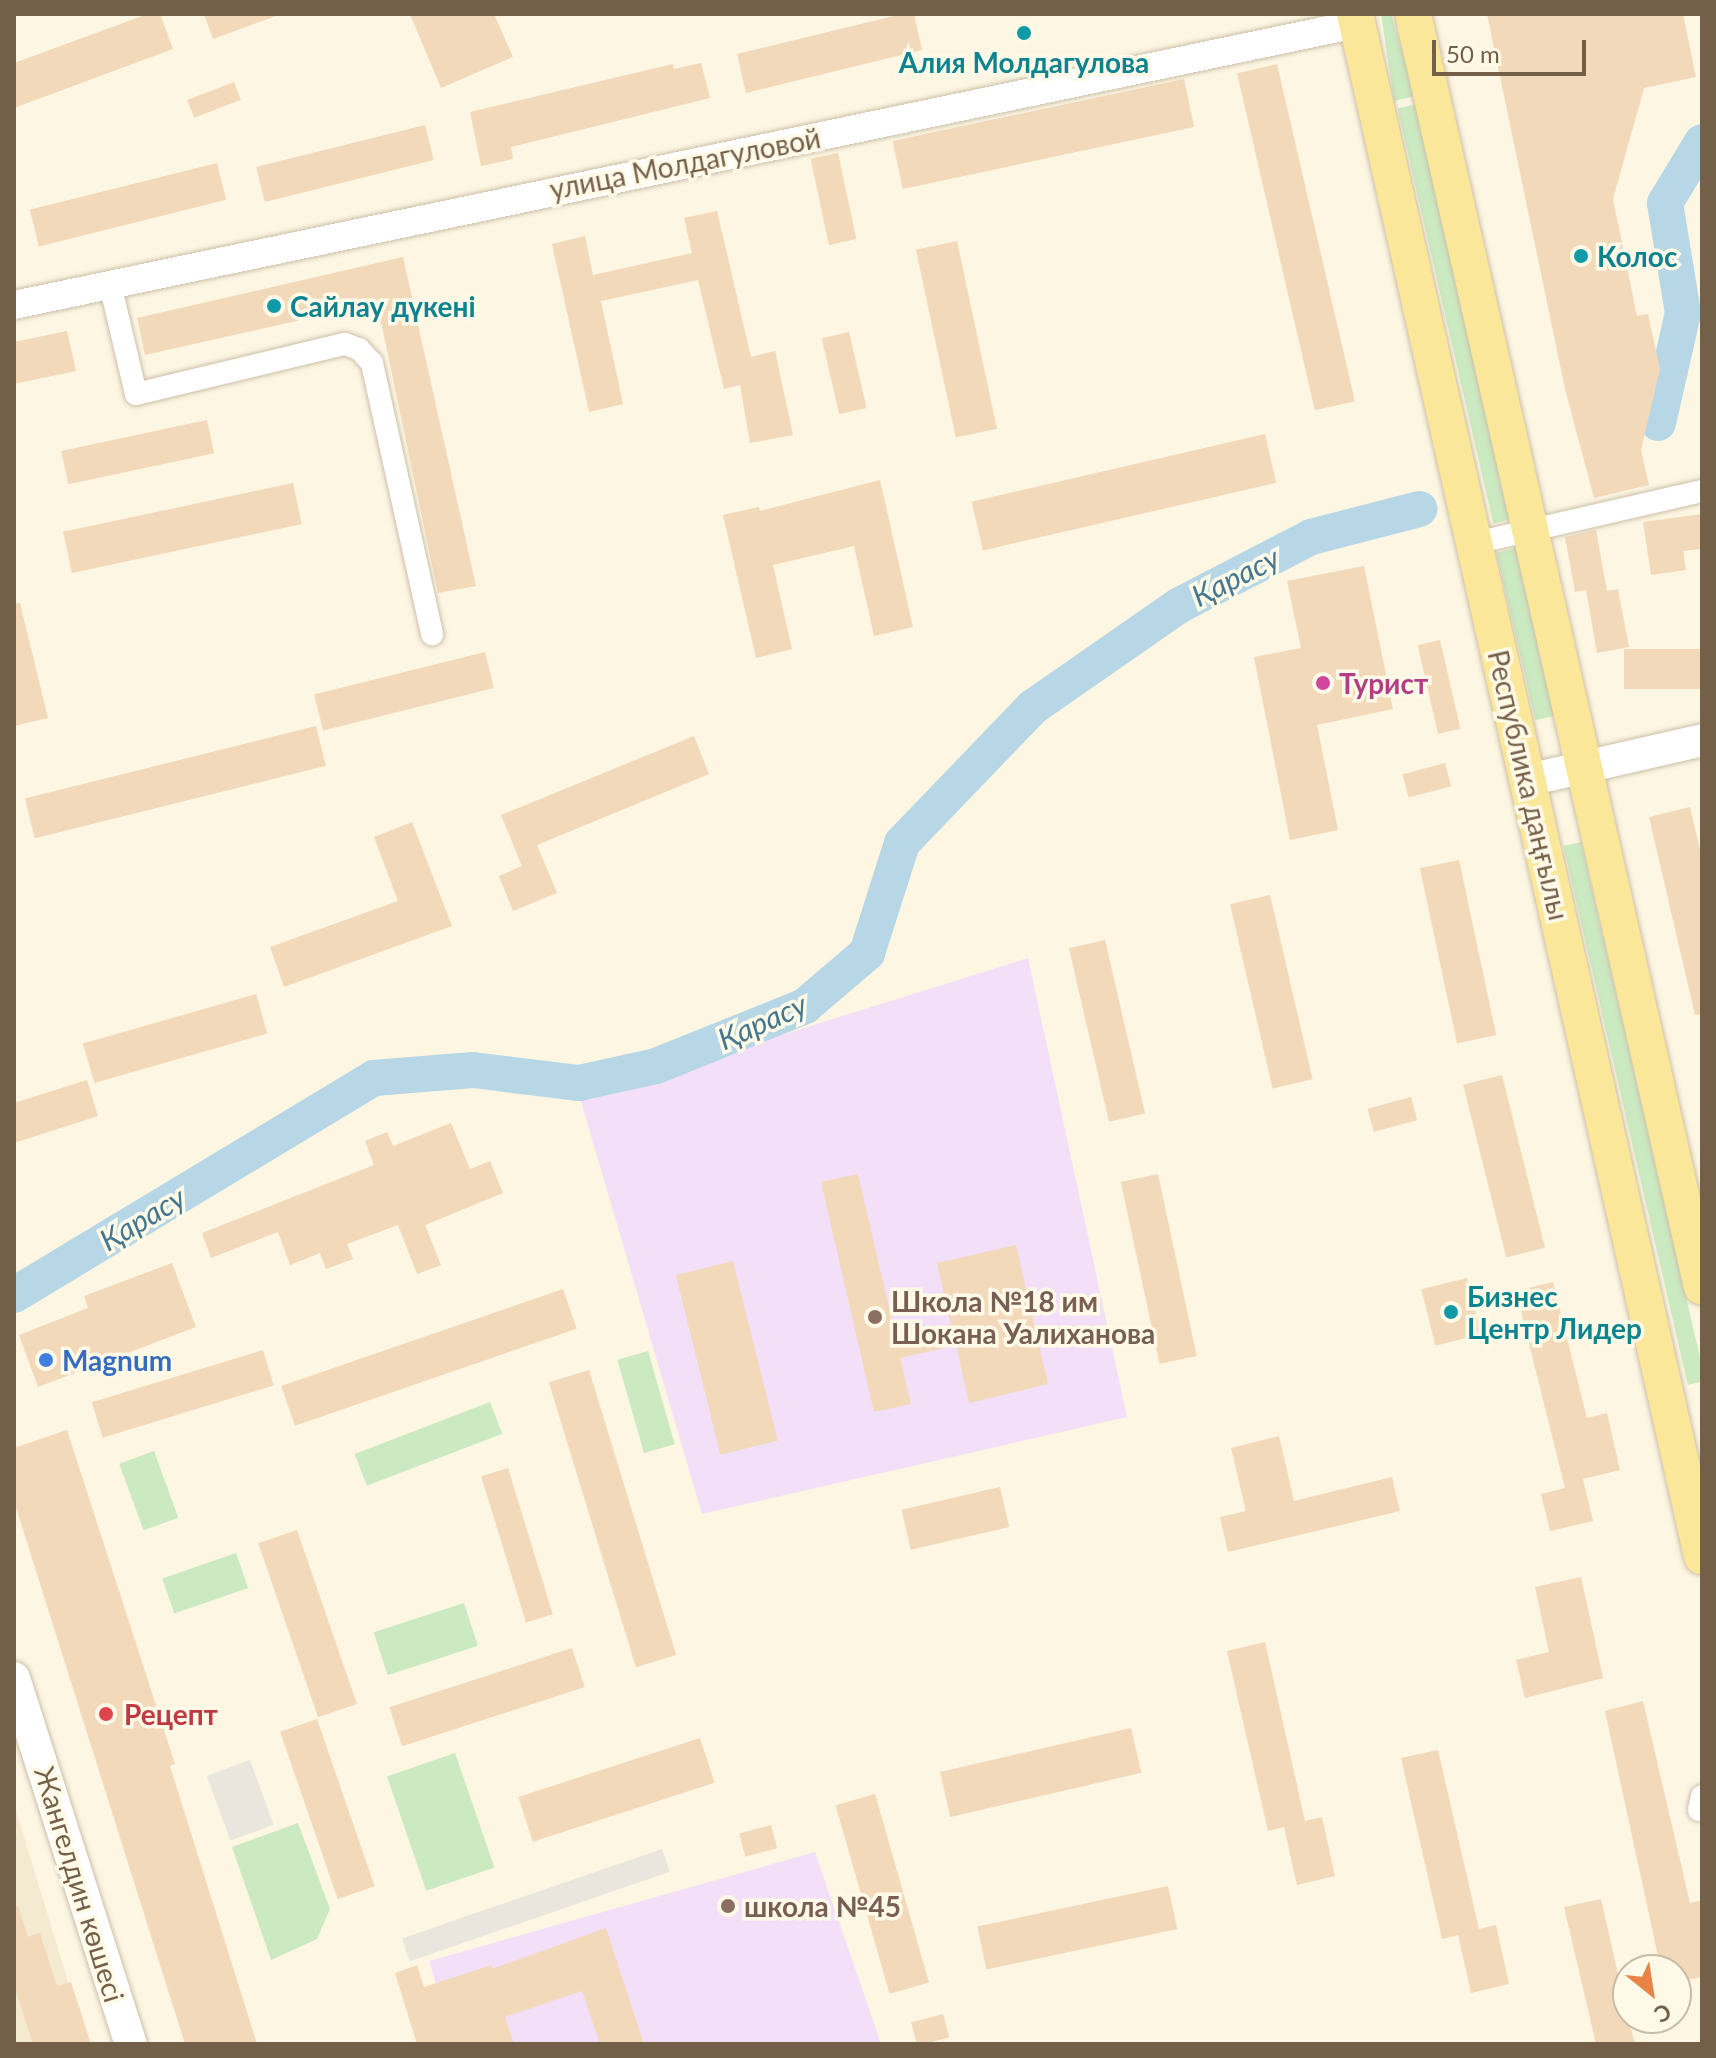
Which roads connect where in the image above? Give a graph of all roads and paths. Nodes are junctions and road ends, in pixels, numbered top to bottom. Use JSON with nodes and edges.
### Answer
{"nodes":[{"id":1,"x":1413,"y":14,"type":"edge"},
{"id":2,"x":1356,"y":19,"type":"edge"},
{"id":3,"x":110,"y":284,"type":"junction"},
{"id":4,"x":14,"y":305,"type":"edge"},
{"id":5,"x":1702,"y":491,"type":"edge"},
{"id":6,"x":1533,"y":529,"type":"junction"},
{"id":7,"x":1475,"y":543,"type":"junction"},
{"id":8,"x":432,"y":634,"type":"dead end"},
{"id":9,"x":1702,"y":740,"type":"edge"},
{"id":10,"x":1586,"y":767,"type":"junction"},
{"id":11,"x":1528,"y":780,"type":"junction"},
{"id":12,"x":1702,"y":1287,"type":"edge"},
{"id":13,"x":1702,"y":1556,"type":"edge"},
{"id":14,"x":14,"y":1678,"type":"edge"},
{"id":15,"x":131,"y":2044,"type":"edge"}],
"edges":[{"from":1,"to":6,"type":"main road","name":"Республика даңғылы"},
{"from":2,"to":3,"type":"street","name":"улица Молдагуловой"},
{"from":2,"to":7,"type":"main road","name":"Республика даңғылы"},
{"from":3,"to":4,"type":"street","name":"улица Молдагуловой"},
{"from":3,"to":8,"type":"street"},
{"from":5,"to":6,"type":"street"},
{"from":6,"to":7,"type":"street"},
{"from":6,"to":10,"type":"main road","name":"Республика даңғылы"},
{"from":7,"to":11,"type":"main road","name":"Республика даңғылы"},
{"from":9,"to":10,"type":"main road"},
{"from":10,"to":11,"type":"main road"},
{"from":10,"to":12,"type":"main road","name":"Республика даңғылы"},
{"from":11,"to":13,"type":"main road","name":"Республика даңғылы"},
{"from":14,"to":15,"type":"main road","name":"Жангелдин көшесі"}]}
